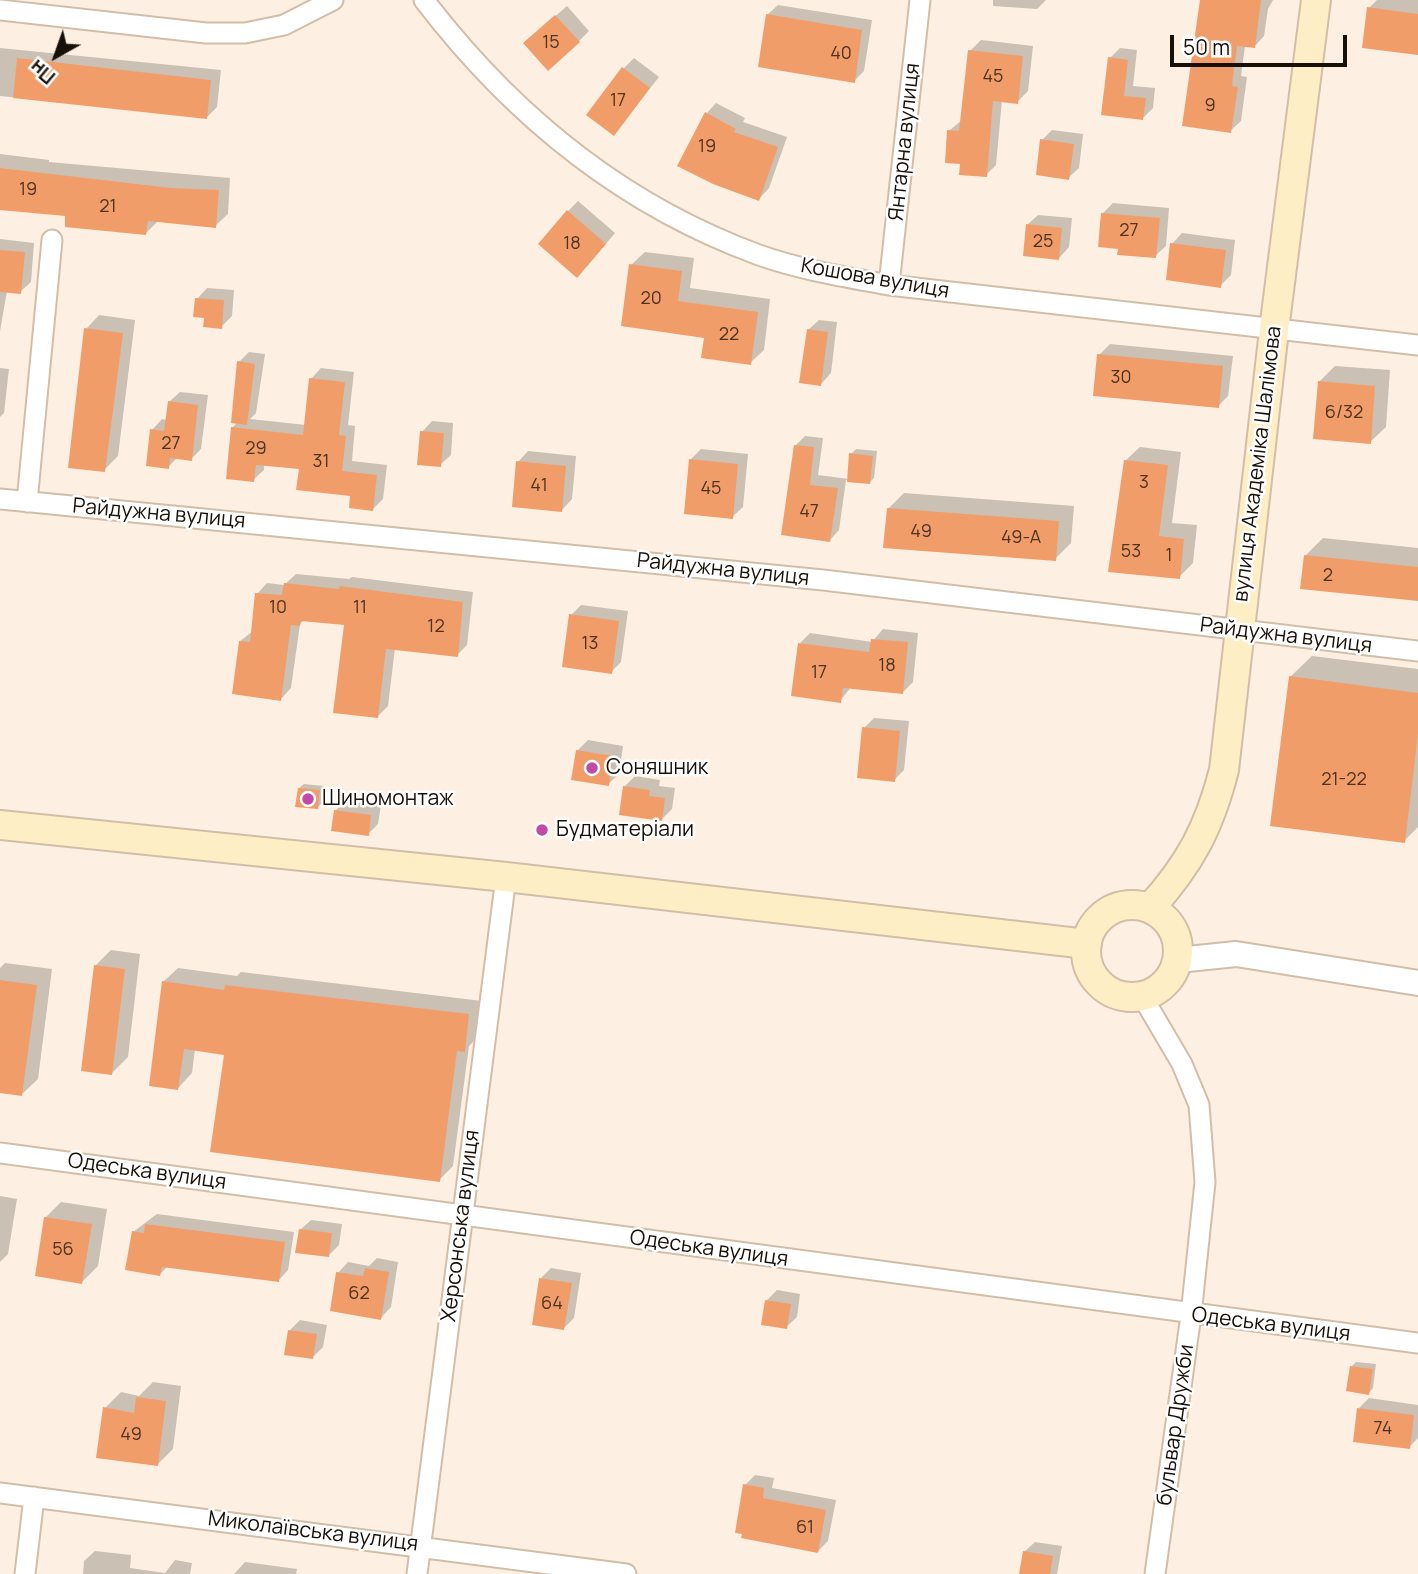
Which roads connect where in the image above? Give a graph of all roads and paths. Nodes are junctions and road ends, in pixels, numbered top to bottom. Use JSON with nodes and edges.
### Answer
{"nodes":[{"id":1,"x":333,"y":0,"type":"edge"},
{"id":2,"x":424,"y":0,"type":"edge"},
{"id":3,"x":920,"y":0,"type":"edge"},
{"id":4,"x":1315,"y":0,"type":"edge"},
{"id":5,"x":0,"y":10,"type":"edge"},
{"id":6,"x":52,"y":240,"type":"dead end"},
{"id":7,"x":889,"y":285,"type":"junction"},
{"id":8,"x":1274,"y":330,"type":"junction"},
{"id":9,"x":1418,"y":345,"type":"edge"},
{"id":10,"x":0,"y":499,"type":"edge"},
{"id":11,"x":27,"y":502,"type":"junction"},
{"id":12,"x":1238,"y":630,"type":"junction"},
{"id":13,"x":1418,"y":651,"type":"edge"},
{"id":14,"x":0,"y":825,"type":"edge"},
{"id":15,"x":506,"y":877,"type":"junction"},
{"id":16,"x":1150,"y":908,"type":"junction"},
{"id":17,"x":1087,"y":944,"type":"junction"},
{"id":18,"x":1178,"y":960,"type":"junction"},
{"id":19,"x":1418,"y":984,"type":"edge"},
{"id":20,"x":1142,"y":996,"type":"junction"},
{"id":21,"x":0,"y":1153,"type":"edge"},
{"id":22,"x":462,"y":1214,"type":"junction"},
{"id":23,"x":1191,"y":1315,"type":"junction"},
{"id":24,"x":1418,"y":1343,"type":"edge"},
{"id":25,"x":0,"y":1493,"type":"edge"},
{"id":26,"x":34,"y":1497,"type":"junction"},
{"id":27,"x":421,"y":1545,"type":"junction"},
{"id":28,"x":25,"y":1574,"type":"edge"},
{"id":29,"x":417,"y":1574,"type":"edge"},
{"id":30,"x":626,"y":1574,"type":"edge"},
{"id":31,"x":1155,"y":1574,"type":"edge"}],
"edges":[{"from":1,"to":5,"type":"street"},
{"from":2,"to":7,"type":"street","name":"Кошова вулиця"},
{"from":3,"to":7,"type":"street","name":"Янтарна вулиця"},
{"from":4,"to":8,"type":"main road","name":"вулиця Академіка Шалімова"},
{"from":6,"to":11,"type":"street"},
{"from":7,"to":8,"type":"street","name":"Кошова вулиця"},
{"from":8,"to":9,"type":"street","name":"Кошова вулиця"},
{"from":8,"to":12,"type":"main road","name":"вулиця Академіка Шалімова"},
{"from":10,"to":11,"type":"street","name":"Райдужна вулиця"},
{"from":11,"to":12,"type":"street","name":"Райдужна вулиця"},
{"from":12,"to":13,"type":"street","name":"Райдужна вулиця"},
{"from":12,"to":16,"type":"main road","name":"вулиця Академіка Шалімова"},
{"from":14,"to":15,"type":"main road"},
{"from":15,"to":17,"type":"main road"},
{"from":15,"to":22,"type":"street","name":"Херсонська вулиця"},
{"from":16,"to":17,"type":"main road"},
{"from":16,"to":18,"type":"main road"},
{"from":17,"to":20,"type":"main road"},
{"from":18,"to":19,"type":"street"},
{"from":18,"to":20,"type":"main road"},
{"from":20,"to":23,"type":"street","name":"бульвар Дружби"},
{"from":21,"to":22,"type":"street","name":"Одеська вулиця"},
{"from":22,"to":23,"type":"street","name":"Одеська вулиця"},
{"from":22,"to":27,"type":"street","name":"Херсонська вулиця"},
{"from":23,"to":24,"type":"street","name":"Одеська вулиця"},
{"from":23,"to":31,"type":"street","name":"бульвар Дружби"},
{"from":25,"to":26,"type":"street","name":"Миколаївська вулиця"},
{"from":26,"to":27,"type":"street","name":"Миколаївська вулиця"},
{"from":26,"to":28,"type":"street"},
{"from":27,"to":29,"type":"street","name":"Херсонська вулиця"},
{"from":27,"to":30,"type":"street","name":"Миколаївська вулиця"}]}
